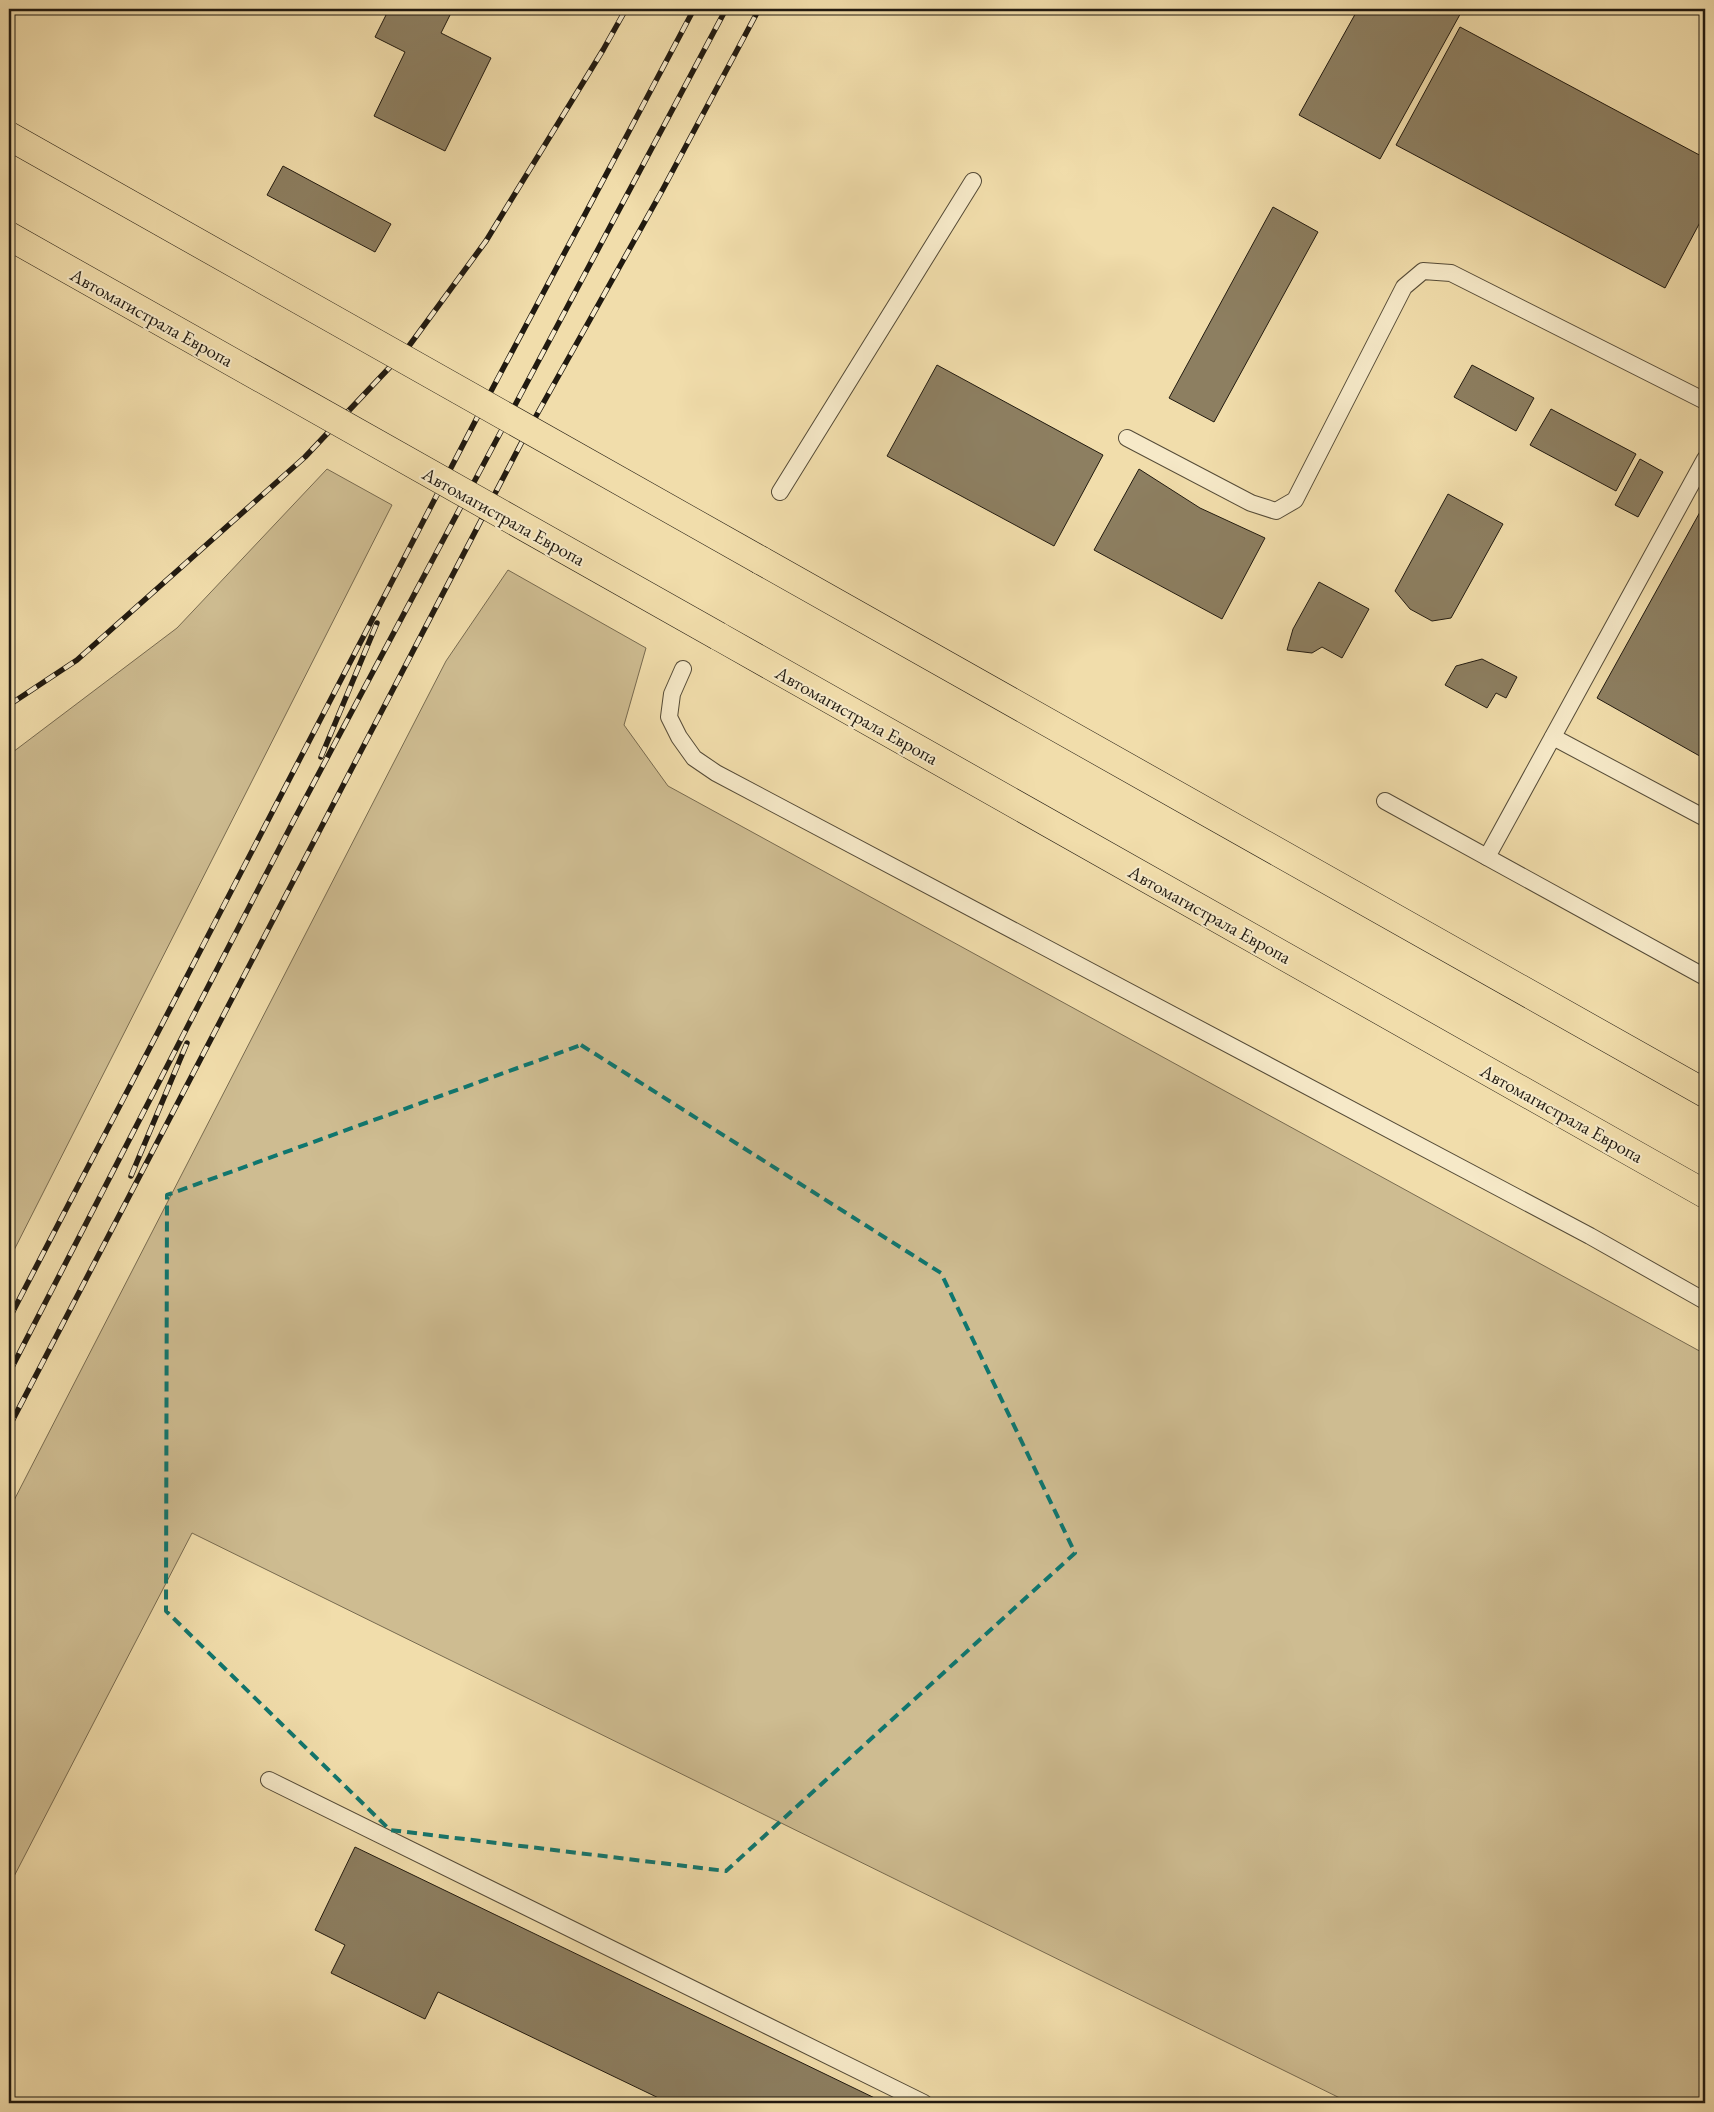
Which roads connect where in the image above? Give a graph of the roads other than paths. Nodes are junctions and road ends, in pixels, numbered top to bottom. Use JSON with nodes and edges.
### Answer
{"nodes":[{"id":1,"x":9,"y":136,"type":"edge"},
{"id":2,"x":972,"y":181,"type":"dead end"},
{"id":3,"x":9,"y":236,"type":"edge"},
{"id":4,"x":1705,"y":401,"type":"edge"},
{"id":5,"x":1126,"y":438,"type":"dead end"},
{"id":6,"x":1705,"y":459,"type":"edge"},
{"id":7,"x":780,"y":492,"type":"dead end"},
{"id":8,"x":684,"y":669,"type":"dead end"},
{"id":9,"x":1553,"y":737,"type":"junction"},
{"id":10,"x":1386,"y":801,"type":"dead end"},
{"id":11,"x":1705,"y":818,"type":"edge"},
{"id":12,"x":1486,"y":857,"type":"junction"},
{"id":13,"x":1705,"y":977,"type":"edge"},
{"id":14,"x":1705,"y":1093,"type":"edge"},
{"id":15,"x":1705,"y":1194,"type":"edge"},
{"id":16,"x":1705,"y":1301,"type":"edge"},
{"id":17,"x":269,"y":1780,"type":"dead end"},
{"id":18,"x":924,"y":2103,"type":"edge"}],
"edges":[{"from":1,"to":14,"type":"highway","bridge":true},
{"from":2,"to":7,"type":"lane"},
{"from":3,"to":15,"type":"highway","name":"Автомагистрала Европа","bridge":true},
{"from":4,"to":5,"type":"lane"},
{"from":6,"to":9,"type":"lane"},
{"from":8,"to":16,"type":"lane"},
{"from":9,"to":11,"type":"lane"},
{"from":9,"to":12,"type":"lane"},
{"from":10,"to":12,"type":"lane"},
{"from":12,"to":13,"type":"lane"},
{"from":17,"to":18,"type":"lane"}]}
